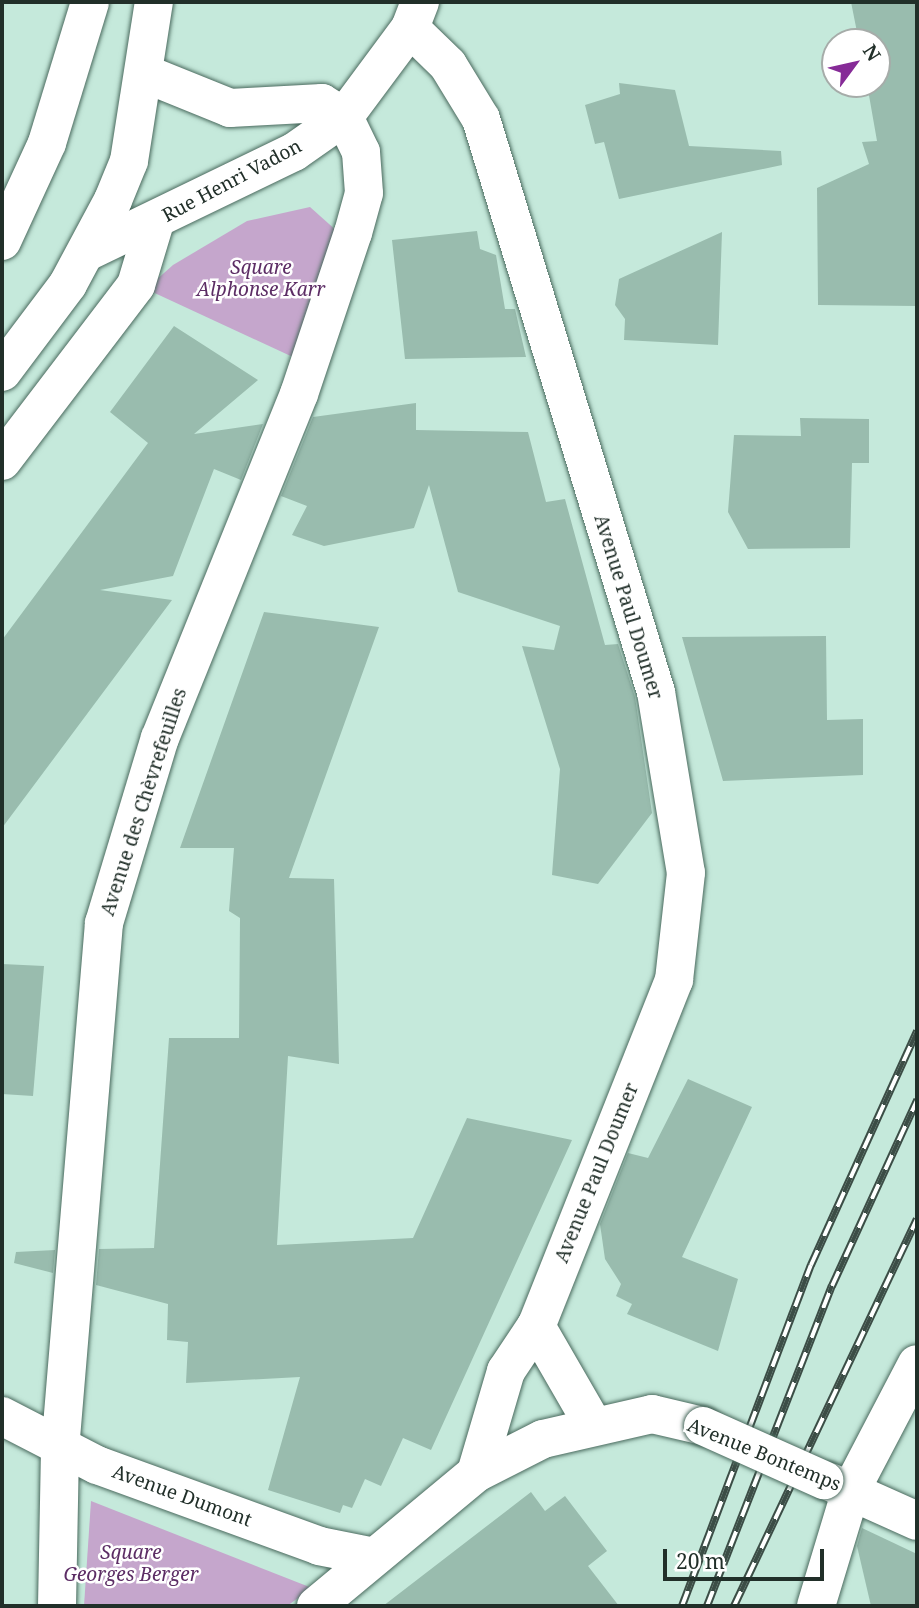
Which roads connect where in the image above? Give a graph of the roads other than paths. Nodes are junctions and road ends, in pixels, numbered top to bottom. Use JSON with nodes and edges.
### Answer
{"nodes":[{"id":1,"x":90,"y":2,"type":"edge"},
{"id":2,"x":155,"y":2,"type":"edge"},
{"id":3,"x":415,"y":15,"type":"edge"},
{"id":4,"x":146,"y":74,"type":"junction"},
{"id":5,"x":344,"y":117,"type":"junction"},
{"id":6,"x":155,"y":222,"type":"junction"},
{"id":7,"x":2,"y":241,"type":"edge"},
{"id":8,"x":87,"y":252,"type":"junction"},
{"id":9,"x":2,"y":372,"type":"edge"},
{"id":10,"x":2,"y":461,"type":"edge"},
{"id":11,"x":536,"y":1326,"type":"junction"},
{"id":12,"x":917,"y":1364,"type":"edge"},
{"id":13,"x":2,"y":1416,"type":"edge"},
{"id":14,"x":592,"y":1423,"type":"junction"},
{"id":15,"x":60,"y":1450,"type":"junction"},
{"id":16,"x":476,"y":1473,"type":"junction"},
{"id":17,"x":838,"y":1485,"type":"junction"},
{"id":18,"x":917,"y":1521,"type":"edge"},
{"id":19,"x":369,"y":1556,"type":"junction"},
{"id":20,"x":57,"y":1606,"type":"edge"},
{"id":21,"x":316,"y":1606,"type":"edge"},
{"id":22,"x":816,"y":1606,"type":"edge"}],
"edges":[{"from":1,"to":7,"type":"street"},
{"from":2,"to":4,"type":"street"},
{"from":3,"to":5,"type":"street","name":"Rue Henri Vadon"},
{"from":3,"to":11,"type":"street","name":"Avenue Paul Doumer"},
{"from":4,"to":5,"type":"street"},
{"from":4,"to":8,"type":"street"},
{"from":5,"to":6,"type":"street","name":"Rue Henri Vadon"},
{"from":5,"to":15,"type":"street","name":"Avenue des Chèvrefeuilles"},
{"from":6,"to":8,"type":"street","name":"Rue Henri Vadon"},
{"from":6,"to":10,"type":"street"},
{"from":8,"to":9,"type":"street"},
{"from":11,"to":14,"type":"street"},
{"from":11,"to":16,"type":"street","name":"Avenue Paul Doumer"},
{"from":12,"to":17,"type":"street"},
{"from":13,"to":15,"type":"street","name":"Avenue Dumont"},
{"from":14,"to":16,"type":"street","name":"Avenue Bontemps"},
{"from":14,"to":17,"type":"street","name":"Avenue Bontemps","bridge":true},
{"from":15,"to":19,"type":"street","name":"Avenue Dumont"},
{"from":15,"to":20,"type":"street","name":"Avenue des Chèvrefeuilles"},
{"from":16,"to":19,"type":"street","name":"Avenue Bontemps"},
{"from":17,"to":18,"type":"street","name":"Avenue Bontemps"},
{"from":17,"to":22,"type":"street"},
{"from":19,"to":21,"type":"street","name":"Avenue Bontemps"}]}
